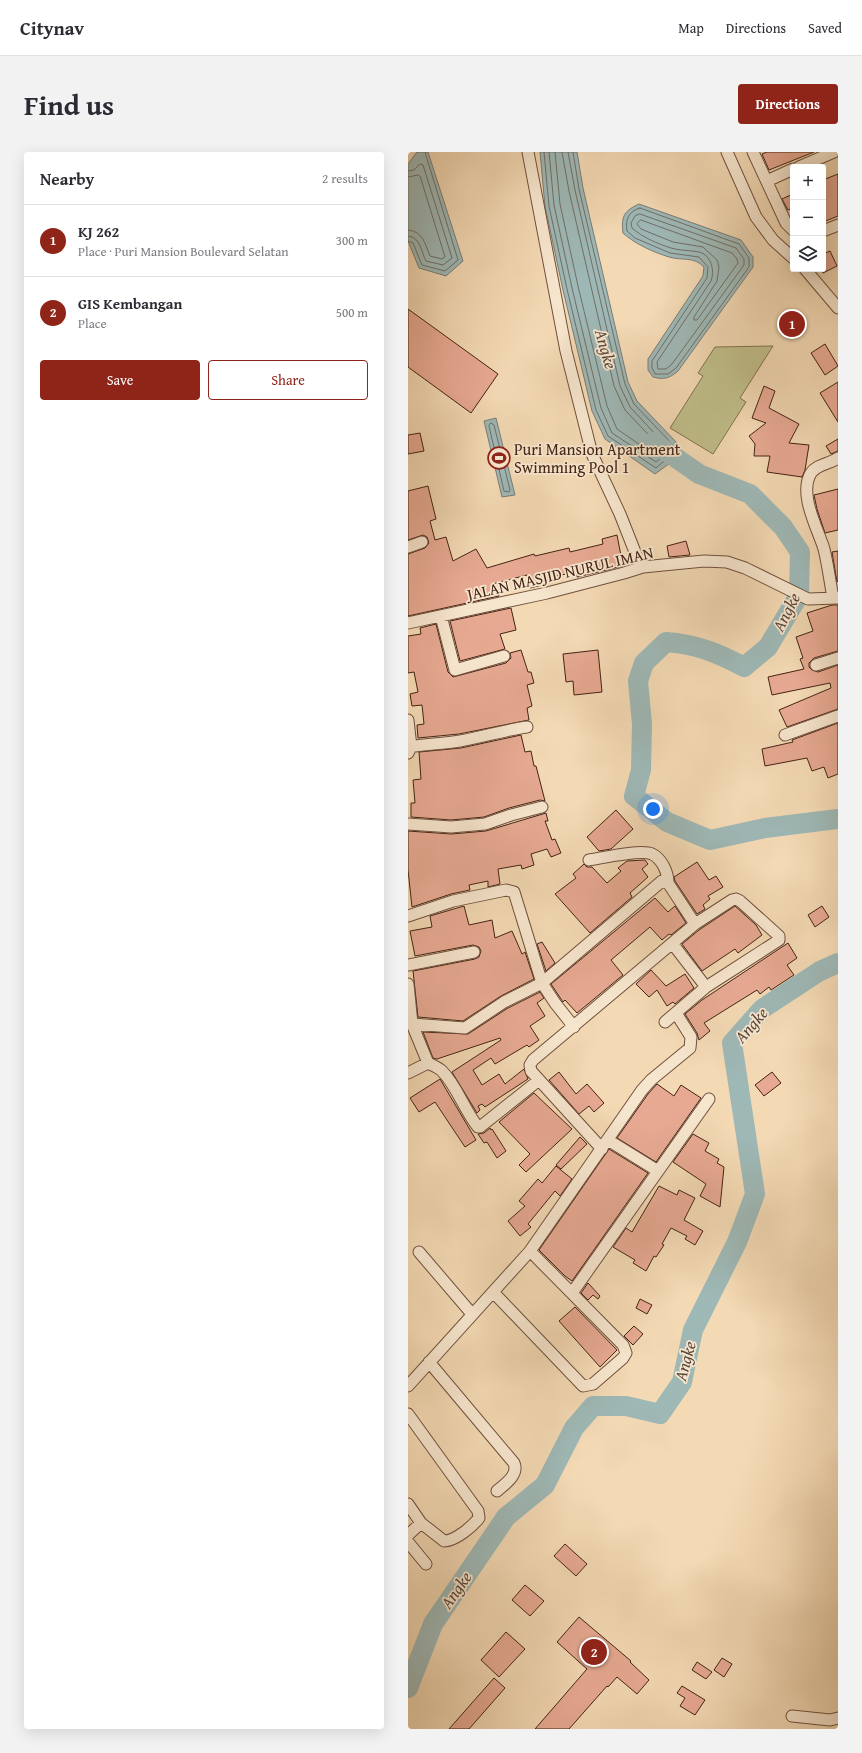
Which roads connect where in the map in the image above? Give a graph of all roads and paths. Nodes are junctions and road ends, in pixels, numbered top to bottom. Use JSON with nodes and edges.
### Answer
{"nodes":[{"id":1,"x":528,"y":152,"type":"edge"},
{"id":2,"x":727,"y":152,"type":"edge"},
{"id":3,"x":753,"y":152,"type":"edge"},
{"id":4,"x":834,"y":152,"type":"edge"},
{"id":5,"x":806,"y":164,"type":"edge"},
{"id":6,"x":790,"y":170,"type":"edge"},
{"id":7,"x":766,"y":181,"type":"junction"},
{"id":8,"x":838,"y":225,"type":"edge"},
{"id":9,"x":790,"y":227,"type":"edge"},
{"id":10,"x":826,"y":230,"type":"edge"},
{"id":11,"x":790,"y":255,"type":"edge"},
{"id":12,"x":808,"y":272,"type":"edge"},
{"id":13,"x":838,"y":308,"type":"edge"},
{"id":14,"x":837,"y":462,"type":"edge"},
{"id":15,"x":422,"y":542,"type":"dead end"},
{"id":16,"x":408,"y":547,"type":"edge"},
{"id":17,"x":644,"y":566,"type":"junction"},
{"id":18,"x":835,"y":598,"type":"edge"},
{"id":19,"x":441,"y":616,"type":"junction"},
{"id":20,"x":408,"y":623,"type":"edge"},
{"id":21,"x":504,"y":656,"type":"dead end"},
{"id":22,"x":838,"y":658,"type":"edge"},
{"id":23,"x":816,"y":666,"type":"dead end"},
{"id":24,"x":838,"y":716,"type":"edge"},
{"id":25,"x":408,"y":720,"type":"edge"},
{"id":26,"x":527,"y":727,"type":"dead end"},
{"id":27,"x":785,"y":735,"type":"dead end"},
{"id":28,"x":409,"y":749,"type":"edge"},
{"id":29,"x":542,"y":807,"type":"dead end"},
{"id":30,"x":408,"y":824,"type":"edge"},
{"id":31,"x":589,"y":860,"type":"dead end"},
{"id":32,"x":668,"y":883,"type":"junction"},
{"id":33,"x":408,"y":916,"type":"edge"},
{"id":34,"x":695,"y":924,"type":"junction"},
{"id":35,"x":672,"y":943,"type":"junction"},
{"id":36,"x":474,"y":952,"type":"dead end"},
{"id":37,"x":408,"y":964,"type":"edge"},
{"id":38,"x":542,"y":983,"type":"junction"},
{"id":39,"x":408,"y":984,"type":"edge"},
{"id":40,"x":706,"y":987,"type":"junction"},
{"id":41,"x":676,"y":1013,"type":"junction"},
{"id":42,"x":666,"y":1022,"type":"dead end"},
{"id":43,"x":412,"y":1024,"type":"junction"},
{"id":44,"x":574,"y":1027,"type":"junction"},
{"id":45,"x":428,"y":1063,"type":"junction"},
{"id":46,"x":408,"y":1073,"type":"edge"},
{"id":47,"x":539,"y":1080,"type":"junction"},
{"id":48,"x":709,"y":1099,"type":"dead end"},
{"id":49,"x":605,"y":1145,"type":"junction"},
{"id":50,"x":658,"y":1171,"type":"junction"},
{"id":51,"x":530,"y":1251,"type":"junction"},
{"id":52,"x":419,"y":1252,"type":"dead end"},
{"id":53,"x":494,"y":1292,"type":"junction"},
{"id":54,"x":572,"y":1293,"type":"junction"},
{"id":55,"x":472,"y":1314,"type":"junction"},
{"id":56,"x":429,"y":1362,"type":"junction"},
{"id":57,"x":408,"y":1386,"type":"edge"},
{"id":58,"x":408,"y":1414,"type":"edge"},
{"id":59,"x":497,"y":1491,"type":"dead end"},
{"id":60,"x":408,"y":1504,"type":"edge"},
{"id":61,"x":421,"y":1523,"type":"junction"},
{"id":62,"x":408,"y":1535,"type":"edge"},
{"id":63,"x":408,"y":1542,"type":"edge"},
{"id":64,"x":426,"y":1564,"type":"dead end"},
{"id":65,"x":792,"y":1716,"type":"dead end"},
{"id":66,"x":838,"y":1718,"type":"edge"}],
"edges":[{"from":1,"to":17,"type":"street"},
{"from":2,"to":11,"type":"street"},
{"from":3,"to":7,"type":"street"},
{"from":4,"to":5,"type":"street"},
{"from":6,"to":7,"type":"street"},
{"from":7,"to":9,"type":"street"},
{"from":8,"to":10,"type":"street"},
{"from":12,"to":13,"type":"street"},
{"from":14,"to":18,"type":"street"},
{"from":15,"to":16,"type":"street"},
{"from":17,"to":18,"type":"street","name":"JALAN MASJID NURUL IMAN"},
{"from":17,"to":19,"type":"street","name":"JALAN MASJID NURUL IMAN"},
{"from":19,"to":20,"type":"street","name":"JALAN MASJID NURUL IMAN"},
{"from":19,"to":21,"type":"street"},
{"from":22,"to":23,"type":"street"},
{"from":24,"to":27,"type":"street"},
{"from":25,"to":28,"type":"street"},
{"from":26,"to":28,"type":"street"},
{"from":29,"to":30,"type":"street"},
{"from":31,"to":32,"type":"street"},
{"from":32,"to":34,"type":"street"},
{"from":32,"to":38,"type":"street"},
{"from":33,"to":38,"type":"street"},
{"from":34,"to":35,"type":"street"},
{"from":34,"to":40,"type":"street"},
{"from":35,"to":40,"type":"street"},
{"from":35,"to":44,"type":"street"},
{"from":36,"to":37,"type":"street"},
{"from":38,"to":43,"type":"street"},
{"from":38,"to":44,"type":"street"},
{"from":39,"to":43,"type":"street"},
{"from":40,"to":41,"type":"street"},
{"from":41,"to":42,"type":"street"},
{"from":41,"to":49,"type":"street"},
{"from":43,"to":45,"type":"street"},
{"from":44,"to":47,"type":"street"},
{"from":45,"to":46,"type":"street"},
{"from":45,"to":47,"type":"street"},
{"from":47,"to":49,"type":"street"},
{"from":48,"to":50,"type":"street"},
{"from":49,"to":50,"type":"street"},
{"from":49,"to":51,"type":"street"},
{"from":50,"to":54,"type":"street"},
{"from":51,"to":53,"type":"street"},
{"from":51,"to":54,"type":"street"},
{"from":52,"to":55,"type":"street"},
{"from":53,"to":54,"type":"street"},
{"from":53,"to":55,"type":"street"},
{"from":55,"to":56,"type":"street"},
{"from":56,"to":57,"type":"street"},
{"from":56,"to":59,"type":"street"},
{"from":58,"to":61,"type":"street"},
{"from":60,"to":61,"type":"street"},
{"from":61,"to":62,"type":"street"},
{"from":63,"to":64,"type":"street"},
{"from":65,"to":66,"type":"street"}]}
